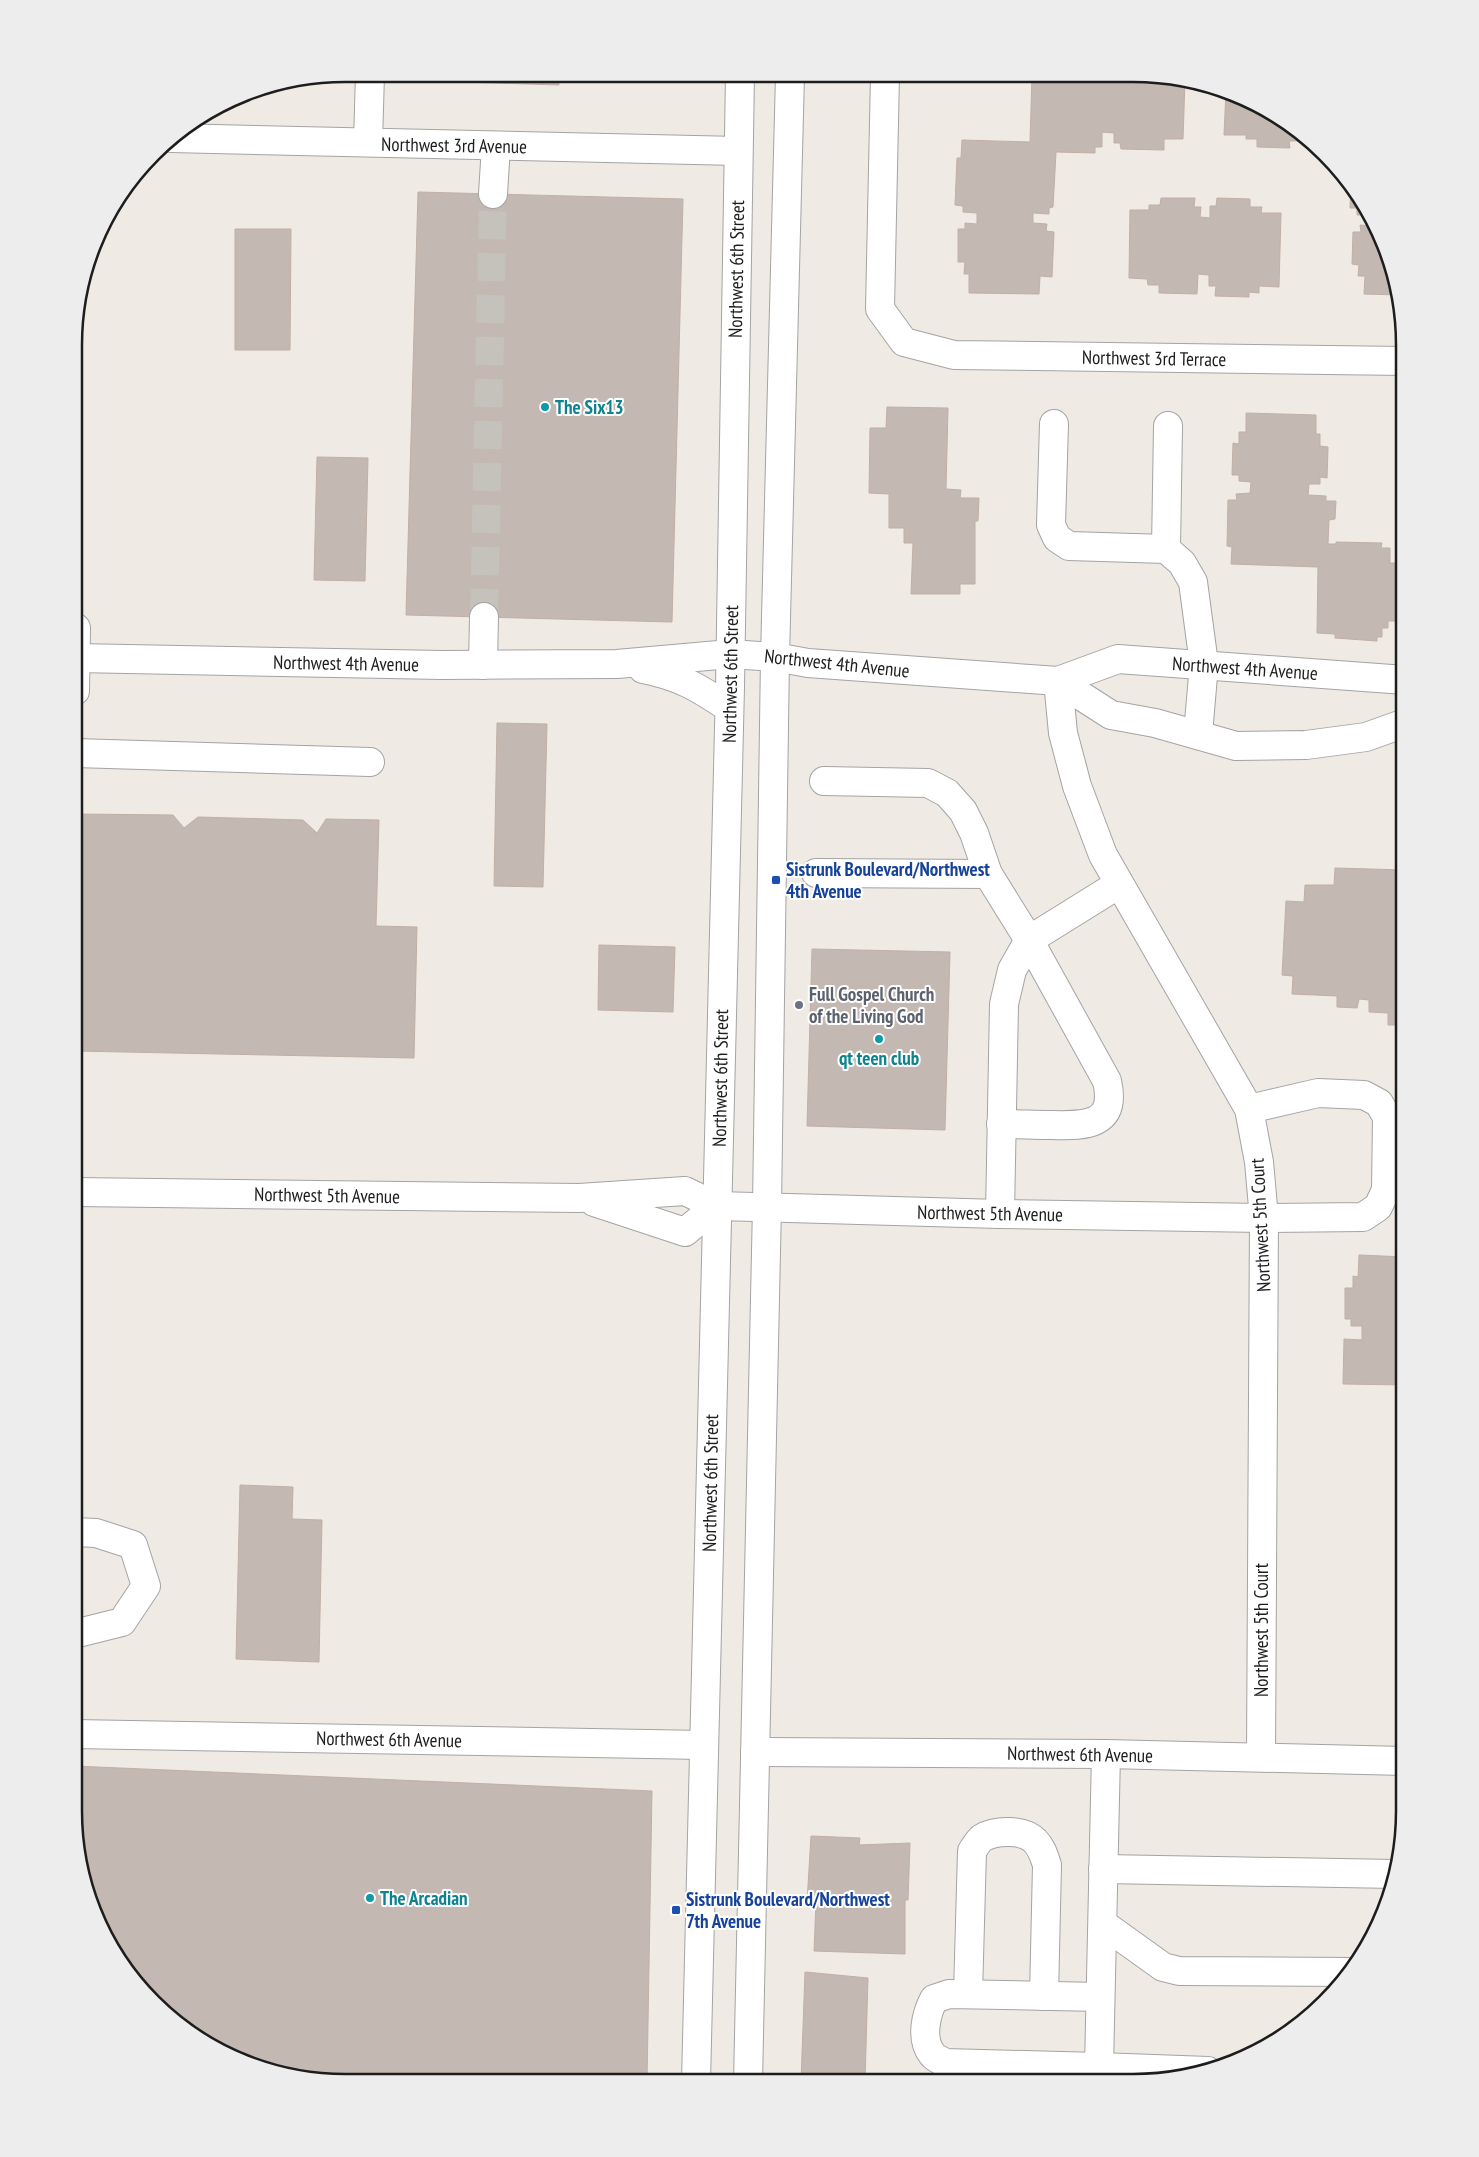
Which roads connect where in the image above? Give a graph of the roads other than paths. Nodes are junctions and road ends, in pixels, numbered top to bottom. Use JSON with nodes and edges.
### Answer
{"nodes":[{"id":1,"x":370,"y":82,"type":"edge"},
{"id":2,"x":740,"y":82,"type":"edge"},
{"id":3,"x":790,"y":82,"type":"edge"},
{"id":4,"x":885,"y":82,"type":"edge"},
{"id":5,"x":184,"y":138,"type":"edge"},
{"id":6,"x":368,"y":142,"type":"junction"},
{"id":7,"x":496,"y":146,"type":"junction"},
{"id":8,"x":738,"y":151,"type":"junction"},
{"id":9,"x":493,"y":194,"type":"tunnel mouth"},
{"id":10,"x":1396,"y":361,"type":"edge"},
{"id":11,"x":1054,"y":424,"type":"dead end"},
{"id":12,"x":1168,"y":426,"type":"dead end"},
{"id":13,"x":1166,"y":549,"type":"junction"},
{"id":14,"x":484,"y":617,"type":"tunnel mouth"},
{"id":15,"x":730,"y":654,"type":"junction"},
{"id":16,"x":775,"y":657,"type":"junction"},
{"id":17,"x":82,"y":658,"type":"edge"},
{"id":18,"x":617,"y":664,"type":"junction"},
{"id":19,"x":1204,"y":664,"type":"junction"},
{"id":20,"x":483,"y":665,"type":"junction"},
{"id":21,"x":1396,"y":679,"type":"edge"},
{"id":22,"x":1058,"y":681,"type":"junction"},
{"id":23,"x":729,"y":708,"type":"junction"},
{"id":24,"x":1396,"y":726,"type":"edge"},
{"id":25,"x":1198,"y":734,"type":"junction"},
{"id":26,"x":82,"y":753,"type":"edge"},
{"id":27,"x":370,"y":762,"type":"dead end"},
{"id":28,"x":824,"y":781,"type":"dead end"},
{"id":29,"x":816,"y":874,"type":"dead end"},
{"id":30,"x":988,"y":874,"type":"junction"},
{"id":31,"x":1119,"y":884,"type":"junction"},
{"id":32,"x":1029,"y":940,"type":"junction"},
{"id":33,"x":1249,"y":1108,"type":"junction"},
{"id":34,"x":1001,"y":1124,"type":"junction"},
{"id":35,"x":82,"y":1192,"type":"edge"},
{"id":36,"x":579,"y":1198,"type":"junction"},
{"id":37,"x":716,"y":1206,"type":"junction"},
{"id":38,"x":767,"y":1206,"type":"junction"},
{"id":39,"x":1000,"y":1214,"type":"junction"},
{"id":40,"x":1264,"y":1218,"type":"junction"},
{"id":41,"x":82,"y":1532,"type":"edge"},
{"id":42,"x":82,"y":1632,"type":"edge"},
{"id":43,"x":82,"y":1734,"type":"edge"},
{"id":44,"x":704,"y":1745,"type":"junction"},
{"id":45,"x":755,"y":1752,"type":"junction"},
{"id":46,"x":1106,"y":1754,"type":"junction"},
{"id":47,"x":1261,"y":1756,"type":"junction"},
{"id":48,"x":1396,"y":1761,"type":"edge"},
{"id":49,"x":1103,"y":1869,"type":"junction"},
{"id":50,"x":1389,"y":1874,"type":"edge"},
{"id":51,"x":1103,"y":1924,"type":"junction"},
{"id":52,"x":1342,"y":1972,"type":"edge"},
{"id":53,"x":968,"y":1994,"type":"junction"},
{"id":54,"x":1044,"y":1996,"type":"junction"},
{"id":55,"x":1100,"y":1997,"type":"junction"},
{"id":56,"x":1099,"y":2067,"type":"junction"},
{"id":57,"x":696,"y":2074,"type":"edge"},
{"id":58,"x":748,"y":2074,"type":"edge"},
{"id":59,"x":1124,"y":2074,"type":"edge"}],
"edges":[{"from":1,"to":6,"type":"street"},
{"from":2,"to":8,"type":"street","name":"Northwest 6th Street"},
{"from":3,"to":16,"type":"street"},
{"from":4,"to":10,"type":"street","name":"Northwest 3rd Terrace"},
{"from":5,"to":6,"type":"street","name":"Northwest 3rd Avenue"},
{"from":6,"to":7,"type":"street","name":"Northwest 3rd Avenue"},
{"from":7,"to":8,"type":"street","name":"Northwest 3rd Avenue"},
{"from":7,"to":9,"type":"street"},
{"from":8,"to":15,"type":"street","name":"Northwest 6th Street"},
{"from":11,"to":13,"type":"street"},
{"from":12,"to":13,"type":"street"},
{"from":13,"to":19,"type":"street"},
{"from":14,"to":20,"type":"street"},
{"from":15,"to":16,"type":"street","name":"Northwest 4th Avenue"},
{"from":15,"to":18,"type":"street","name":"Northwest 4th Avenue"},
{"from":15,"to":23,"type":"street","name":"Northwest 6th Street"},
{"from":16,"to":22,"type":"street","name":"Northwest 4th Avenue"},
{"from":16,"to":38,"type":"street"},
{"from":17,"to":20,"type":"street","name":"Northwest 4th Avenue"},
{"from":18,"to":20,"type":"street","name":"Northwest 4th Avenue"},
{"from":18,"to":23,"type":"street","name":"Northwest 4th Avenue"},
{"from":19,"to":21,"type":"street","name":"Northwest 4th Avenue"},
{"from":19,"to":22,"type":"street","name":"Northwest 4th Avenue"},
{"from":19,"to":25,"type":"street"},
{"from":22,"to":25,"type":"street","name":"Northwest 4th Avenue"},
{"from":22,"to":31,"type":"street","name":"Northwest 5th Court"},
{"from":23,"to":37,"type":"street","name":"Northwest 6th Street"},
{"from":24,"to":25,"type":"street","name":"Northwest 4th Avenue"},
{"from":26,"to":27,"type":"street"},
{"from":28,"to":30,"type":"street"},
{"from":29,"to":30,"type":"street"},
{"from":30,"to":32,"type":"street"},
{"from":31,"to":32,"type":"street"},
{"from":31,"to":33,"type":"street","name":"Northwest 5th Court"},
{"from":32,"to":34,"type":"street"},
{"from":32,"to":34,"type":"street"},
{"from":33,"to":40,"type":"street","name":"Northwest 5th Court"},
{"from":33,"to":40,"type":"street"},
{"from":34,"to":39,"type":"street"},
{"from":35,"to":36,"type":"street","name":"Northwest 5th Avenue"},
{"from":36,"to":37,"type":"street","name":"Northwest 5th Avenue"},
{"from":36,"to":37,"type":"street","name":"Northwest 5th Avenue"},
{"from":37,"to":38,"type":"street","name":"Northwest 5th Avenue"},
{"from":37,"to":44,"type":"street","name":"Northwest 6th Street"},
{"from":38,"to":39,"type":"street","name":"Northwest 5th Avenue"},
{"from":38,"to":45,"type":"street"},
{"from":39,"to":40,"type":"street","name":"Northwest 5th Avenue"},
{"from":40,"to":47,"type":"street","name":"Northwest 5th Court"},
{"from":41,"to":42,"type":"street"},
{"from":43,"to":44,"type":"street","name":"Northwest 6th Avenue"},
{"from":44,"to":57,"type":"street","name":"Northwest 6th Street"},
{"from":45,"to":46,"type":"street","name":"Northwest 6th Avenue"},
{"from":45,"to":58,"type":"street"},
{"from":46,"to":47,"type":"street","name":"Northwest 6th Avenue"},
{"from":46,"to":49,"type":"street"},
{"from":47,"to":48,"type":"street","name":"Northwest 6th Avenue"},
{"from":49,"to":50,"type":"street"},
{"from":49,"to":51,"type":"street"},
{"from":51,"to":52,"type":"street"},
{"from":51,"to":55,"type":"street"},
{"from":53,"to":54,"type":"street"},
{"from":53,"to":54,"type":"street"},
{"from":53,"to":56,"type":"street"},
{"from":54,"to":55,"type":"street"},
{"from":55,"to":56,"type":"street"},
{"from":56,"to":59,"type":"street"}]}
